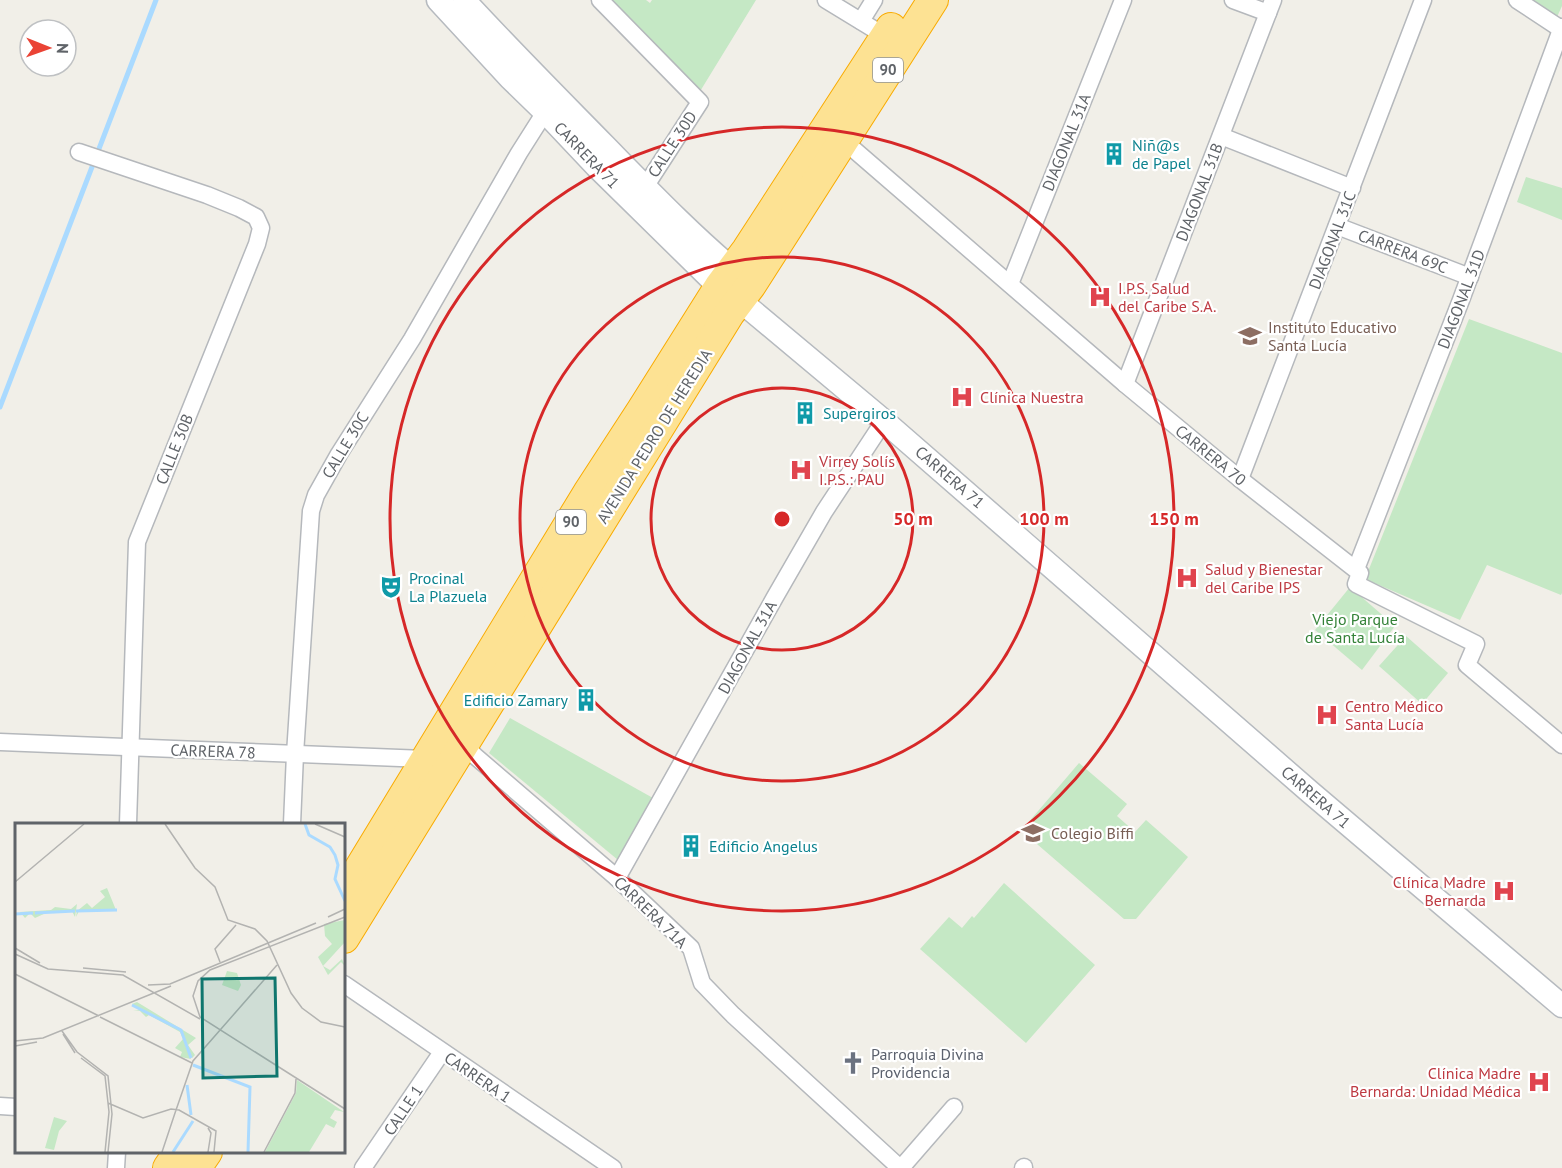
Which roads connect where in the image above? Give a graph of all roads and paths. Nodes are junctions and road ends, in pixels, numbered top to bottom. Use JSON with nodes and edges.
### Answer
{"nodes":[{"id":1,"x":438,"y":0,"type":"edge"},
{"id":2,"x":464,"y":0,"type":"edge"},
{"id":3,"x":600,"y":0,"type":"edge"},
{"id":4,"x":826,"y":0,"type":"edge"},
{"id":5,"x":874,"y":0,"type":"edge"},
{"id":6,"x":908,"y":0,"type":"edge"},
{"id":7,"x":933,"y":0,"type":"edge"},
{"id":8,"x":1123,"y":0,"type":"edge"},
{"id":9,"x":1233,"y":0,"type":"edge"},
{"id":10,"x":1424,"y":0,"type":"edge"},
{"id":11,"x":1517,"y":0,"type":"edge"},
{"id":12,"x":1270,"y":6,"type":"edge"},
{"id":13,"x":1562,"y":28,"type":"edge"},
{"id":14,"x":873,"y":29,"type":"junction"},
{"id":15,"x":545,"y":112,"type":"junction"},
{"id":16,"x":1221,"y":136,"type":"junction"},
{"id":17,"x":844,"y":141,"type":"junction"},
{"id":18,"x":79,"y":152,"type":"dead end"},
{"id":19,"x":645,"y":187,"type":"junction"},
{"id":20,"x":1352,"y":188,"type":"junction"},
{"id":21,"x":1337,"y":226,"type":"junction"},
{"id":22,"x":1470,"y":277,"type":"junction"},
{"id":23,"x":1010,"y":284,"type":"junction"},
{"id":24,"x":736,"y":285,"type":"junction"},
{"id":25,"x":1125,"y":384,"type":"junction"},
{"id":26,"x":884,"y":421,"type":"junction"},
{"id":27,"x":1240,"y":479,"type":"junction"},
{"id":28,"x":1356,"y":569,"type":"junction"},
{"id":29,"x":0,"y":742,"type":"edge"},
{"id":30,"x":463,"y":744,"type":"junction"},
{"id":31,"x":1562,"y":745,"type":"edge"},
{"id":32,"x":131,"y":748,"type":"junction"},
{"id":33,"x":295,"y":754,"type":"junction"},
{"id":34,"x":425,"y":759,"type":"junction"},
{"id":35,"x":128,"y":823,"type":"edge"},
{"id":36,"x":292,"y":823,"type":"edge"},
{"id":37,"x":617,"y":878,"type":"junction"},
{"id":38,"x":345,"y":892,"type":"edge"},
{"id":39,"x":345,"y":936,"type":"edge"},
{"id":40,"x":345,"y":985,"type":"edge"},
{"id":41,"x":1562,"y":1006,"type":"edge"},
{"id":42,"x":442,"y":1052,"type":"junction"},
{"id":43,"x":0,"y":1106,"type":"edge"},
{"id":44,"x":15,"y":1107,"type":"edge"},
{"id":45,"x":954,"y":1107,"type":"dead end"},
{"id":46,"x":117,"y":1153,"type":"edge"},
{"id":47,"x":178,"y":1153,"type":"edge"},
{"id":48,"x":206,"y":1153,"type":"edge"},
{"id":49,"x":603,"y":1165,"type":"edge"},
{"id":50,"x":116,"y":1168,"type":"edge"},
{"id":51,"x":168,"y":1168,"type":"edge"},
{"id":52,"x":196,"y":1168,"type":"edge"},
{"id":53,"x":363,"y":1168,"type":"edge"},
{"id":54,"x":900,"y":1168,"type":"edge"}],
"edges":[{"from":1,"to":15,"type":"street","name":"CARRERA 71"},
{"from":2,"to":19,"type":"street","name":"CARRERA 71"},
{"from":3,"to":19,"type":"street","name":"CALLE 30D"},
{"from":4,"to":14,"type":"street"},
{"from":5,"to":14,"type":"street"},
{"from":6,"to":14,"type":"highway","name":"AVENIDA PEDRO DE HEREDIA","number":"90"},
{"from":7,"to":17,"type":"highway","name":"AVENIDA PEDRO DE HEREDIA","number":"90"},
{"from":8,"to":23,"type":"street","name":"DIAGONAL 31A"},
{"from":9,"to":12,"type":"street"},
{"from":10,"to":20,"type":"street","name":"DIAGONAL 31C"},
{"from":11,"to":13,"type":"street"},
{"from":12,"to":16,"type":"street","name":"DIAGONAL 31B"},
{"from":13,"to":22,"type":"street","name":"DIAGONAL 31D"},
{"from":14,"to":24,"type":"highway","name":"AVENIDA PEDRO DE HEREDIA","number":"90"},
{"from":15,"to":24,"type":"street","name":"CARRERA 71"},
{"from":15,"to":33,"type":"street","name":"CALLE 30C"},
{"from":16,"to":20,"type":"street"},
{"from":16,"to":25,"type":"street","name":"DIAGONAL 31B"},
{"from":17,"to":23,"type":"street","name":"CARRERA 70"},
{"from":17,"to":24,"type":"highway","name":"AVENIDA PEDRO DE HEREDIA","number":"90"},
{"from":18,"to":32,"type":"street","name":"CALLE 30B"},
{"from":19,"to":24,"type":"street","name":"CARRERA 71"},
{"from":20,"to":21,"type":"street","name":"DIAGONAL 31C"},
{"from":21,"to":22,"type":"street","name":"CARRERA 69C"},
{"from":21,"to":27,"type":"street","name":"DIAGONAL 31C"},
{"from":22,"to":28,"type":"street","name":"DIAGONAL 31D"},
{"from":23,"to":25,"type":"street","name":"CARRERA 70"},
{"from":24,"to":26,"type":"street","name":"CARRERA 71"},
{"from":24,"to":30,"type":"highway","name":"AVENIDA PEDRO DE HEREDIA","number":"90"},
{"from":24,"to":34,"type":"highway","name":"AVENIDA PEDRO DE HEREDIA","number":"90"},
{"from":25,"to":27,"type":"street","name":"CARRERA 70"},
{"from":26,"to":37,"type":"street","name":"DIAGONAL 31A"},
{"from":26,"to":41,"type":"street","name":"CARRERA 71"},
{"from":27,"to":28,"type":"street","name":"CARRERA 70"},
{"from":28,"to":31,"type":"street","name":"CARRERA 70"},
{"from":29,"to":32,"type":"street","name":"CARRERA 78"},
{"from":30,"to":37,"type":"street","name":"CARRERA 71A"},
{"from":30,"to":39,"type":"highway","name":"AVENIDA PEDRO DE HEREDIA","number":"90"},
{"from":32,"to":33,"type":"street","name":"CARRERA 78"},
{"from":32,"to":35,"type":"street","name":"CALLE 30B"},
{"from":33,"to":34,"type":"street","name":"CARRERA 78"},
{"from":33,"to":36,"type":"street","name":"CALLE 30C"},
{"from":34,"to":38,"type":"highway","name":"AVENIDA PEDRO DE HEREDIA","number":"90"},
{"from":37,"to":54,"type":"street","name":"CARRERA 71A"},
{"from":40,"to":42,"type":"street","name":"CARRERA 1"},
{"from":42,"to":49,"type":"street","name":"CARRERA 1"},
{"from":42,"to":53,"type":"street","name":"CALLE 1"},
{"from":43,"to":44,"type":"street"},
{"from":45,"to":54,"type":"street"},
{"from":46,"to":50,"type":"street"},
{"from":47,"to":51,"type":"highway"},
{"from":48,"to":52,"type":"highway"}]}
